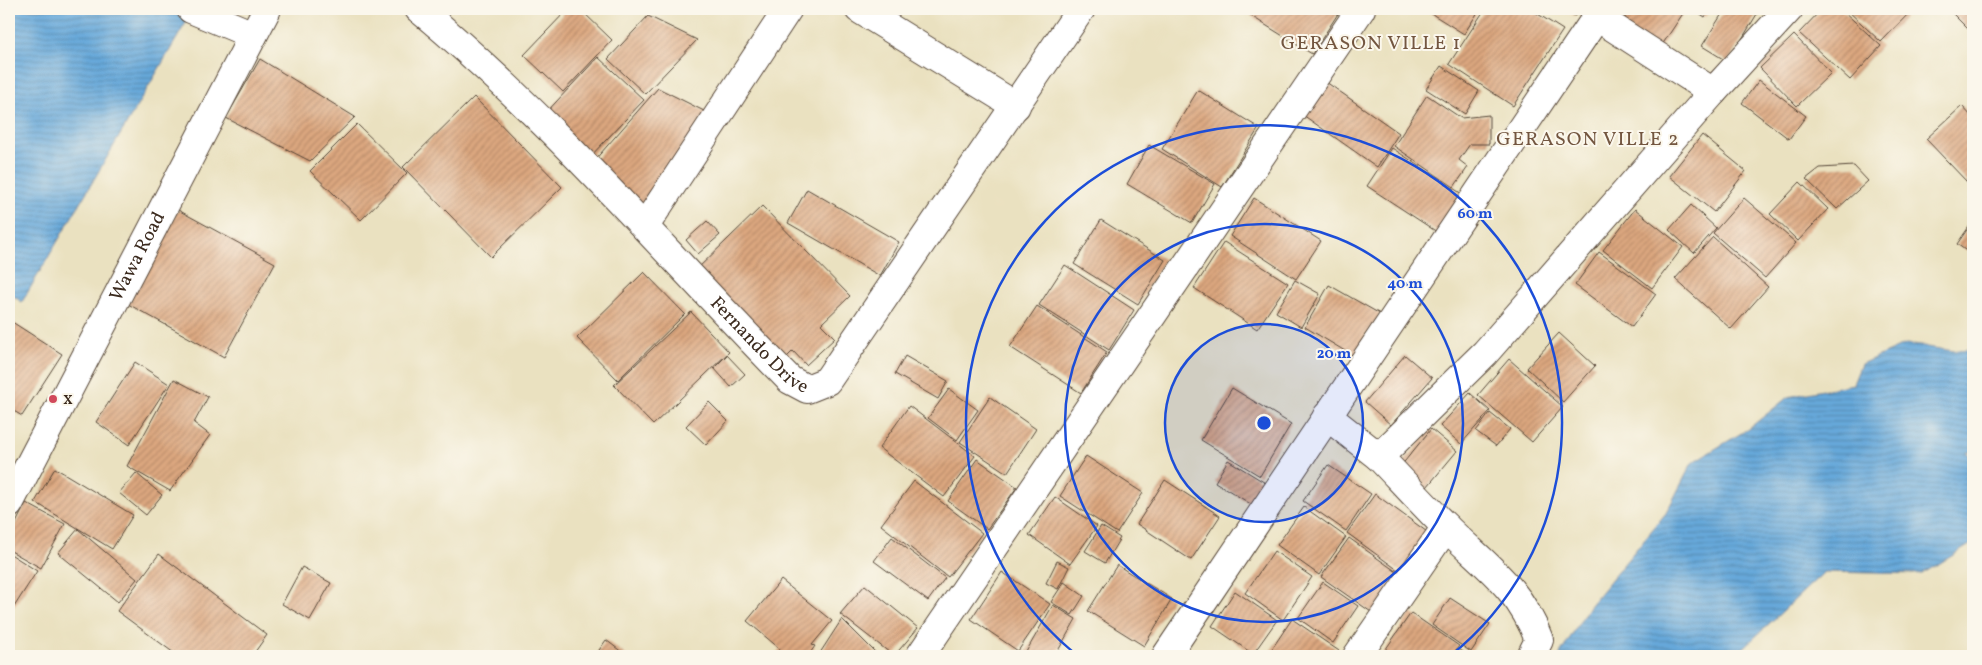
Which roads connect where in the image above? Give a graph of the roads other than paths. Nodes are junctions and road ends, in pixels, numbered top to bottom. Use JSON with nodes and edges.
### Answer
{"nodes":[{"id":1,"x":191,"y":9,"type":"edge"},
{"id":2,"x":267,"y":9,"type":"edge"},
{"id":3,"x":419,"y":9,"type":"edge"},
{"id":4,"x":788,"y":9,"type":"edge"},
{"id":5,"x":860,"y":9,"type":"edge"},
{"id":6,"x":1082,"y":9,"type":"edge"},
{"id":7,"x":1361,"y":9,"type":"edge"},
{"id":8,"x":1789,"y":9,"type":"edge"},
{"id":9,"x":1600,"y":13,"type":"edge"},
{"id":10,"x":254,"y":35,"type":"junction"},
{"id":11,"x":1713,"y":92,"type":"junction"},
{"id":12,"x":1016,"y":106,"type":"junction"},
{"id":13,"x":645,"y":226,"type":"junction"},
{"id":14,"x":1327,"y":416,"type":"junction"},
{"id":15,"x":1379,"y":457,"type":"junction"},
{"id":16,"x":9,"y":504,"type":"edge"},
{"id":17,"x":1446,"y":527,"type":"junction"},
{"id":18,"x":920,"y":656,"type":"edge"},
{"id":19,"x":1166,"y":656,"type":"edge"},
{"id":20,"x":1358,"y":656,"type":"edge"},
{"id":21,"x":1531,"y":656,"type":"edge"}],
"edges":[{"from":1,"to":10,"type":"street"},
{"from":2,"to":10,"type":"street","name":"Wawa Road"},
{"from":3,"to":13,"type":"street","name":"Fernando Drive"},
{"from":4,"to":13,"type":"street"},
{"from":5,"to":12,"type":"street"},
{"from":6,"to":12,"type":"street","name":"Fernando Drive"},
{"from":7,"to":18,"type":"street"},
{"from":8,"to":11,"type":"street"},
{"from":9,"to":11,"type":"street"},
{"from":9,"to":14,"type":"street"},
{"from":10,"to":16,"type":"street","name":"Wawa Road"},
{"from":11,"to":15,"type":"street"},
{"from":12,"to":13,"type":"street","name":"Fernando Drive"},
{"from":14,"to":15,"type":"street"},
{"from":14,"to":19,"type":"street"},
{"from":15,"to":17,"type":"street"},
{"from":17,"to":20,"type":"street"},
{"from":17,"to":21,"type":"street"}]}
